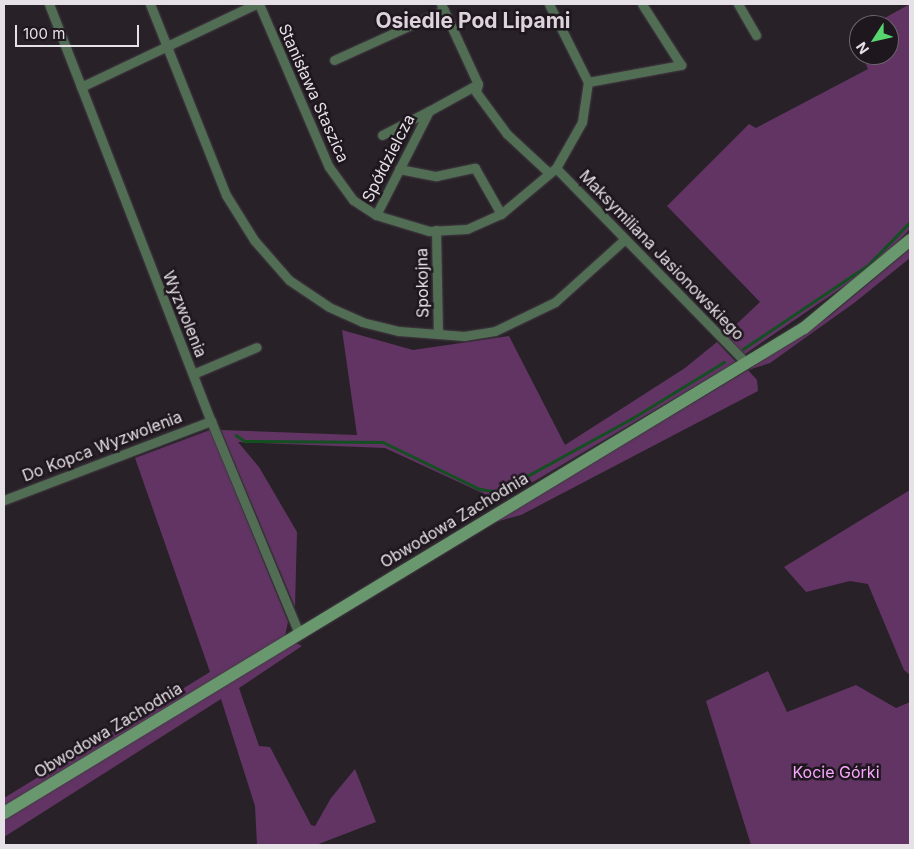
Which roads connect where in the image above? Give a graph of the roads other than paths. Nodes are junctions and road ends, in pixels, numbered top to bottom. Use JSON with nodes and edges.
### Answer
{"nodes":[{"id":1,"x":49,"y":4,"type":"edge"},
{"id":2,"x":150,"y":4,"type":"edge"},
{"id":3,"x":257,"y":4,"type":"edge"},
{"id":4,"x":549,"y":4,"type":"edge"},
{"id":5,"x":642,"y":4,"type":"edge"},
{"id":6,"x":738,"y":4,"type":"edge"},
{"id":7,"x":442,"y":7,"type":"edge"},
{"id":8,"x":756,"y":35,"type":"dead end"},
{"id":9,"x":166,"y":46,"type":"junction"},
{"id":10,"x":334,"y":60,"type":"dead end"},
{"id":11,"x":588,"y":82,"type":"junction"},
{"id":12,"x":478,"y":84,"type":"junction"},
{"id":13,"x":81,"y":87,"type":"junction"},
{"id":14,"x":429,"y":111,"type":"junction"},
{"id":15,"x":382,"y":135,"type":"dead end"},
{"id":16,"x":399,"y":169,"type":"junction"},
{"id":17,"x":552,"y":170,"type":"junction"},
{"id":18,"x":501,"y":214,"type":"junction"},
{"id":19,"x":376,"y":215,"type":"junction"},
{"id":20,"x":436,"y":230,"type":"junction"},
{"id":21,"x":625,"y":239,"type":"junction"},
{"id":22,"x":910,"y":240,"type":"edge"},
{"id":23,"x":438,"y":334,"type":"junction"},
{"id":24,"x":257,"y":347,"type":"dead end"},
{"id":25,"x":746,"y":363,"type":"junction"},
{"id":26,"x":193,"y":374,"type":"junction"},
{"id":27,"x":211,"y":421,"type":"junction"},
{"id":28,"x":4,"y":500,"type":"edge"},
{"id":29,"x":299,"y":633,"type":"junction"},
{"id":30,"x":4,"y":813,"type":"edge"}],
"edges":[{"from":1,"to":13,"type":"street","name":"Wyzwolenia"},
{"from":2,"to":9,"type":"street"},
{"from":3,"to":9,"type":"street"},
{"from":3,"to":19,"type":"street","name":"Stanisława Staszica"},
{"from":4,"to":11,"type":"street"},
{"from":5,"to":11,"type":"street"},
{"from":6,"to":8,"type":"street"},
{"from":7,"to":10,"type":"street"},
{"from":7,"to":12,"type":"street"},
{"from":9,"to":13,"type":"street"},
{"from":9,"to":23,"type":"street"},
{"from":11,"to":17,"type":"street"},
{"from":12,"to":14,"type":"street","name":"Spółdzielcza"},
{"from":12,"to":17,"type":"street"},
{"from":13,"to":26,"type":"street","name":"Wyzwolenia"},
{"from":14,"to":15,"type":"street"},
{"from":14,"to":16,"type":"street","name":"Spółdzielcza"},
{"from":16,"to":18,"type":"street"},
{"from":16,"to":19,"type":"street","name":"Spółdzielcza"},
{"from":17,"to":18,"type":"street","name":"Stanisława Staszica"},
{"from":17,"to":21,"type":"street","name":"Maksymiliana Jasionowskiego"},
{"from":18,"to":20,"type":"street","name":"Stanisława Staszica"},
{"from":19,"to":20,"type":"street","name":"Stanisława Staszica"},
{"from":20,"to":23,"type":"street","name":"Spokojna"},
{"from":21,"to":23,"type":"street"},
{"from":21,"to":25,"type":"street","name":"Maksymiliana Jasionowskiego"},
{"from":22,"to":25,"type":"main road","name":"Obwodowa Zachodnia"},
{"from":24,"to":26,"type":"street"},
{"from":25,"to":29,"type":"main road","name":"Obwodowa Zachodnia"},
{"from":26,"to":27,"type":"street","name":"Wyzwolenia"},
{"from":27,"to":28,"type":"street","name":"Do Kopca Wyzwolenia"},
{"from":27,"to":29,"type":"street","name":"Wyzwolenia"},
{"from":29,"to":30,"type":"main road","name":"Obwodowa Zachodnia"}]}
